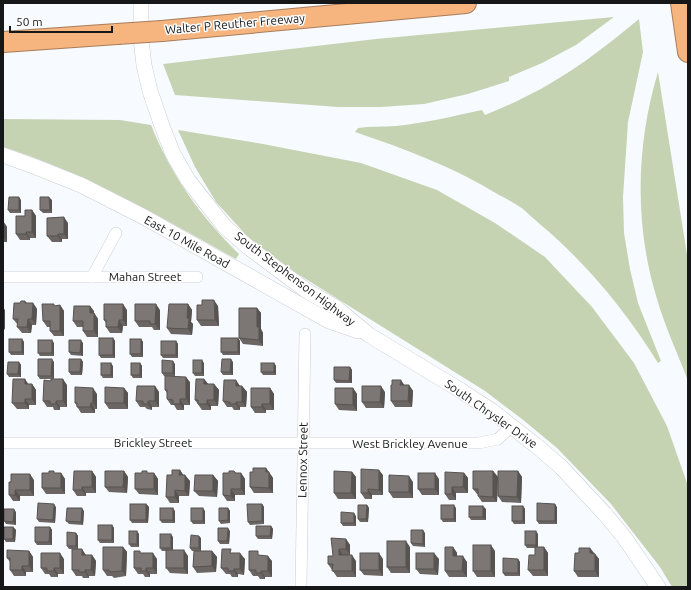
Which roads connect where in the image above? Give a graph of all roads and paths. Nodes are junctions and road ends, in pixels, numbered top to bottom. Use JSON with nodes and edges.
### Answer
{"nodes":[{"id":1,"x":141,"y":3,"type":"edge"},
{"id":2,"x":466,"y":3,"type":"edge"},
{"id":3,"x":681,"y":3,"type":"edge"},
{"id":4,"x":3,"y":42,"type":"edge"},
{"id":5,"x":688,"y":52,"type":"edge"},
{"id":6,"x":3,"y":156,"type":"edge"},
{"id":7,"x":116,"y":233,"type":"dead end"},
{"id":8,"x":3,"y":277,"type":"edge"},
{"id":9,"x":92,"y":277,"type":"junction"},
{"id":10,"x":197,"y":277,"type":"dead end"},
{"id":11,"x":305,"y":334,"type":"dead end"},
{"id":12,"x":368,"y":335,"type":"junction"},
{"id":13,"x":512,"y":426,"type":"junction"},
{"id":14,"x":3,"y":443,"type":"edge"},
{"id":15,"x":303,"y":444,"type":"junction"},
{"id":16,"x":301,"y":587,"type":"edge"},
{"id":17,"x":658,"y":587,"type":"edge"}],
"edges":[{"from":1,"to":12,"type":"main road","name":"South Stephenson Highway"},
{"from":2,"to":4,"type":"highway","name":"Walter P Reuther Freeway","bridge":true},
{"from":3,"to":5,"type":"highway"},
{"from":6,"to":12,"type":"main road","name":"East 10 Mile Road"},
{"from":7,"to":9,"type":"street","name":"Mahan Street"},
{"from":8,"to":9,"type":"street","name":"Mahan Street"},
{"from":9,"to":10,"type":"street","name":"Mahan Street"},
{"from":11,"to":15,"type":"street","name":"Lennox Street"},
{"from":12,"to":13,"type":"main road","name":"South Chrysler Drive"},
{"from":13,"to":15,"type":"street","name":"West Brickley Avenue"},
{"from":13,"to":17,"type":"main road","name":"South Chrysler Drive"},
{"from":14,"to":15,"type":"street","name":"Brickley Street"},
{"from":15,"to":16,"type":"street","name":"Lennox Street"}]}
